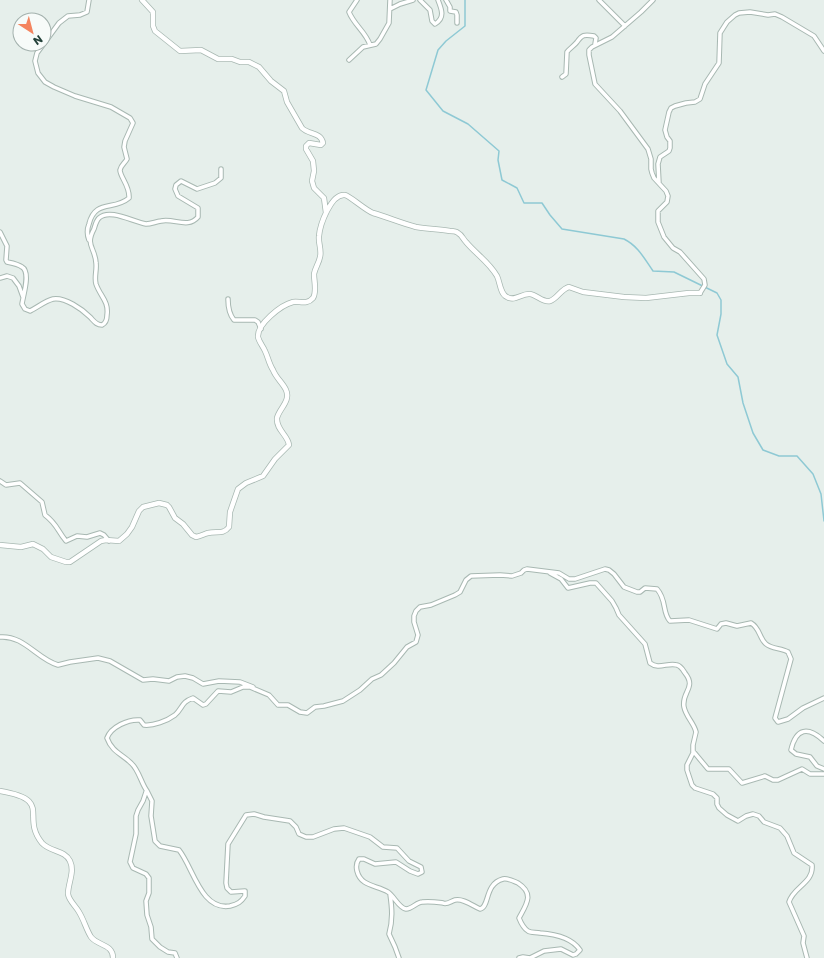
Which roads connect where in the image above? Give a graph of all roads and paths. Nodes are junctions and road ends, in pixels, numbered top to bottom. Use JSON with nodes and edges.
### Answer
{"nodes":[{"id":1,"x":89,"y":0,"type":"edge"},
{"id":2,"x":142,"y":0,"type":"edge"},
{"id":3,"x":357,"y":0,"type":"edge"},
{"id":4,"x":390,"y":0,"type":"edge"},
{"id":5,"x":413,"y":0,"type":"edge"},
{"id":6,"x":420,"y":0,"type":"edge"},
{"id":7,"x":438,"y":0,"type":"edge"},
{"id":8,"x":446,"y":0,"type":"edge"},
{"id":9,"x":600,"y":0,"type":"edge"},
{"id":10,"x":653,"y":0,"type":"edge"},
{"id":11,"x":390,"y":9,"type":"junction"},
{"id":12,"x":457,"y":23,"type":"dead end"},
{"id":13,"x":625,"y":26,"type":"junction"},
{"id":14,"x":595,"y":44,"type":"junction"},
{"id":15,"x":370,"y":45,"type":"junction"},
{"id":16,"x":824,"y":51,"type":"edge"},
{"id":17,"x":349,"y":60,"type":"dead end"},
{"id":18,"x":562,"y":77,"type":"dead end"},
{"id":19,"x":221,"y":169,"type":"dead end"},
{"id":20,"x":659,"y":183,"type":"junction"},
{"id":21,"x":326,"y":213,"type":"junction"},
{"id":22,"x":0,"y":232,"type":"edge"},
{"id":23,"x":90,"y":240,"type":"junction"},
{"id":24,"x":0,"y":278,"type":"edge"},
{"id":25,"x":700,"y":292,"type":"joint"},
{"id":26,"x":23,"y":297,"type":"junction"},
{"id":27,"x":228,"y":299,"type":"dead end"},
{"id":28,"x":261,"y":328,"type":"junction"},
{"id":29,"x":0,"y":481,"type":"edge"},
{"id":30,"x":109,"y":541,"type":"junction"},
{"id":31,"x":0,"y":545,"type":"edge"},
{"id":32,"x":549,"y":573,"type":"junction"},
{"id":33,"x":0,"y":637,"type":"edge"},
{"id":34,"x":255,"y":689,"type":"junction"},
{"id":35,"x":824,"y":698,"type":"edge"},
{"id":36,"x":824,"y":741,"type":"edge"},
{"id":37,"x":693,"y":751,"type":"junction"},
{"id":38,"x":824,"y":769,"type":"edge"},
{"id":39,"x":824,"y":774,"type":"edge"},
{"id":40,"x":0,"y":791,"type":"edge"},
{"id":41,"x":147,"y":791,"type":"junction"},
{"id":42,"x":390,"y":894,"type":"junction"},
{"id":43,"x":113,"y":958,"type":"edge"},
{"id":44,"x":177,"y":958,"type":"edge"},
{"id":45,"x":398,"y":958,"type":"edge"},
{"id":46,"x":519,"y":958,"type":"edge"},
{"id":47,"x":807,"y":958,"type":"edge"}],
"edges":[{"from":1,"to":23,"type":"street"},
{"from":2,"to":21,"type":"street"},
{"from":3,"to":15,"type":"street"},
{"from":4,"to":11,"type":"street"},
{"from":5,"to":11,"type":"street"},
{"from":6,"to":7,"type":"street"},
{"from":8,"to":12,"type":"street"},
{"from":9,"to":13,"type":"street"},
{"from":10,"to":13,"type":"street"},
{"from":11,"to":15,"type":"street"},
{"from":13,"to":14,"type":"street"},
{"from":14,"to":18,"type":"street"},
{"from":14,"to":20,"type":"street"},
{"from":15,"to":17,"type":"street"},
{"from":16,"to":20,"type":"street"},
{"from":19,"to":23,"type":"street"},
{"from":20,"to":25,"type":"street"},
{"from":21,"to":25,"type":"street"},
{"from":21,"to":28,"type":"street"},
{"from":22,"to":26,"type":"street"},
{"from":23,"to":26,"type":"street"},
{"from":24,"to":26,"type":"street"},
{"from":27,"to":28,"type":"street"},
{"from":28,"to":30,"type":"street"},
{"from":29,"to":30,"type":"street"},
{"from":30,"to":31,"type":"street"},
{"from":32,"to":34,"type":"street"},
{"from":32,"to":35,"type":"street"},
{"from":32,"to":37,"type":"street"},
{"from":33,"to":34,"type":"street"},
{"from":34,"to":41,"type":"street"},
{"from":36,"to":38,"type":"street"},
{"from":37,"to":39,"type":"street"},
{"from":37,"to":47,"type":"street"},
{"from":40,"to":43,"type":"street"},
{"from":41,"to":42,"type":"street"},
{"from":41,"to":44,"type":"street"},
{"from":42,"to":45,"type":"street"},
{"from":42,"to":46,"type":"street"}]}
